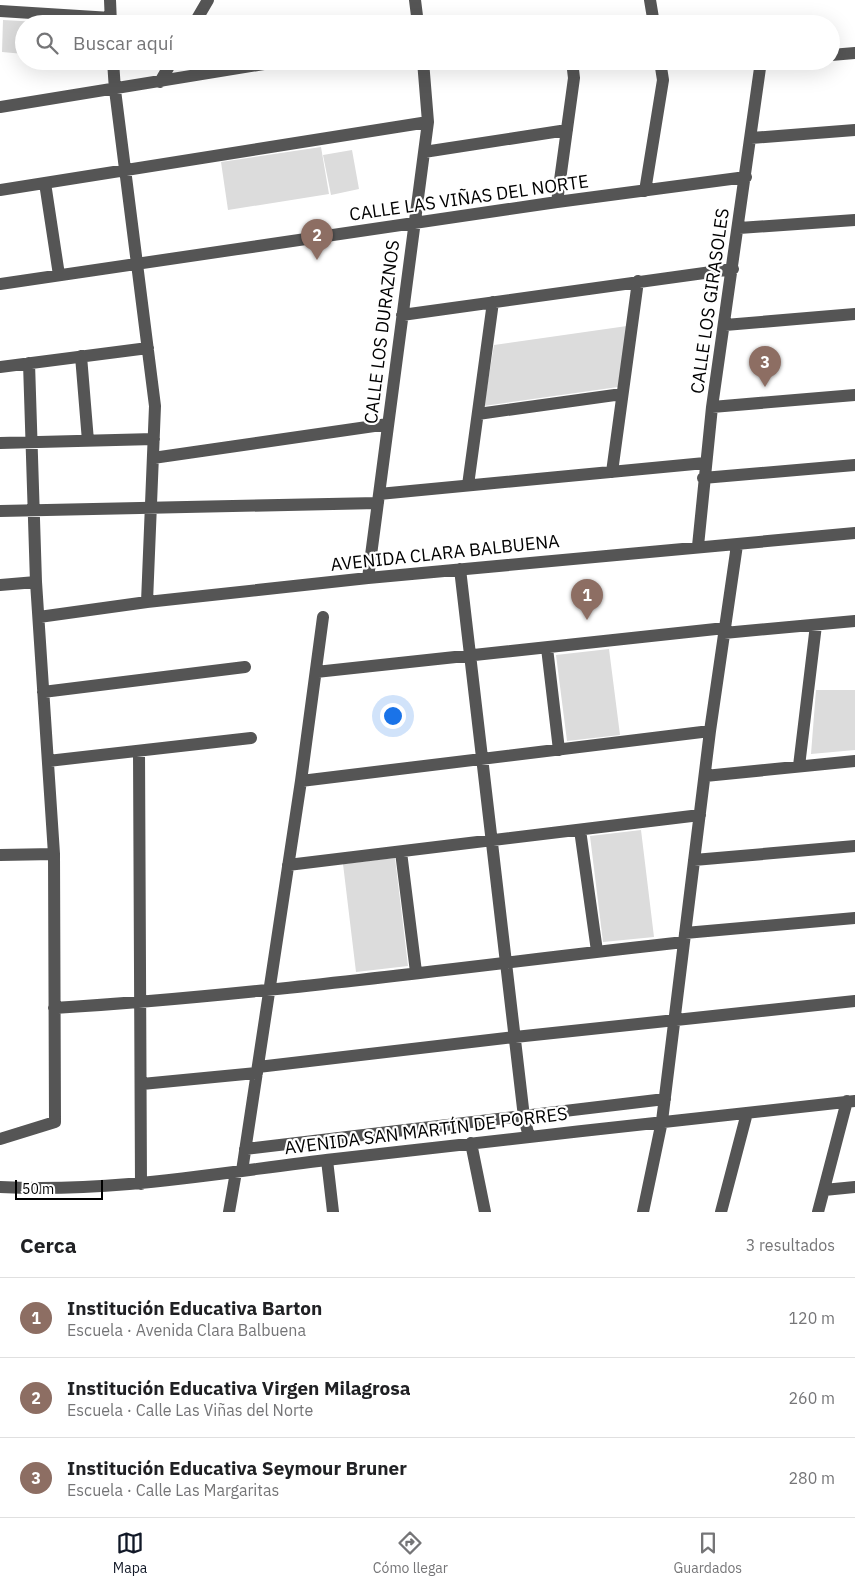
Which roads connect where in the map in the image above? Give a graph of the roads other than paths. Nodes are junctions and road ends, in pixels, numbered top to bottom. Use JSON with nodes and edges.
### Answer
{"nodes":[{"id":1,"x":110,"y":0,"type":"edge"},
{"id":2,"x":208,"y":0,"type":"edge"},
{"id":3,"x":415,"y":0,"type":"edge"},
{"id":4,"x":650,"y":0,"type":"edge"},
{"id":5,"x":0,"y":11,"type":"edge"},
{"id":6,"x":44,"y":15,"type":"edge"},
{"id":7,"x":111,"y":15,"type":"edge"},
{"id":8,"x":199,"y":15,"type":"edge"},
{"id":9,"x":417,"y":15,"type":"edge"},
{"id":10,"x":653,"y":15,"type":"edge"},
{"id":11,"x":855,"y":54,"type":"edge"},
{"id":12,"x":840,"y":55,"type":"edge"},
{"id":13,"x":113,"y":70,"type":"edge"},
{"id":14,"x":167,"y":70,"type":"edge"},
{"id":15,"x":230,"y":70,"type":"edge"},
{"id":16,"x":423,"y":70,"type":"edge"},
{"id":17,"x":573,"y":70,"type":"edge"},
{"id":18,"x":661,"y":70,"type":"edge"},
{"id":19,"x":760,"y":70,"type":"edge"},
{"id":20,"x":160,"y":82,"type":"junction"},
{"id":21,"x":114,"y":90,"type":"junction"},
{"id":22,"x":0,"y":107,"type":"edge"},
{"id":23,"x":428,"y":122,"type":"junction"},
{"id":24,"x":567,"y":130,"type":"junction"},
{"id":25,"x":855,"y":130,"type":"edge"},
{"id":26,"x":751,"y":138,"type":"junction"},
{"id":27,"x":424,"y":152,"type":"junction"},
{"id":28,"x":125,"y":170,"type":"junction"},
{"id":29,"x":746,"y":178,"type":"junction"},
{"id":30,"x":44,"y":183,"type":"junction"},
{"id":31,"x":0,"y":190,"type":"edge"},
{"id":32,"x":644,"y":191,"type":"junction"},
{"id":33,"x":557,"y":202,"type":"junction"},
{"id":34,"x":855,"y":220,"type":"edge"},
{"id":35,"x":414,"y":225,"type":"junction"},
{"id":36,"x":739,"y":228,"type":"junction"},
{"id":37,"x":138,"y":262,"type":"junction"},
{"id":38,"x":733,"y":269,"type":"junction"},
{"id":39,"x":59,"y":275,"type":"junction"},
{"id":40,"x":638,"y":281,"type":"junction"},
{"id":41,"x":0,"y":284,"type":"edge"},
{"id":42,"x":493,"y":302,"type":"junction"},
{"id":43,"x":855,"y":314,"type":"edge"},
{"id":44,"x":402,"y":315,"type":"junction"},
{"id":45,"x":725,"y":325,"type":"junction"},
{"id":46,"x":148,"y":348,"type":"junction"},
{"id":47,"x":81,"y":356,"type":"junction"},
{"id":48,"x":29,"y":363,"type":"junction"},
{"id":49,"x":0,"y":367,"type":"edge"},
{"id":50,"x":622,"y":394,"type":"junction"},
{"id":51,"x":855,"y":395,"type":"edge"},
{"id":52,"x":712,"y":407,"type":"junction"},
{"id":53,"x":478,"y":414,"type":"junction"},
{"id":54,"x":388,"y":424,"type":"junction"},
{"id":55,"x":154,"y":439,"type":"junction"},
{"id":56,"x":88,"y":441,"type":"junction"},
{"id":57,"x":31,"y":442,"type":"junction"},
{"id":58,"x":0,"y":443,"type":"edge"},
{"id":59,"x":153,"y":458,"type":"junction"},
{"id":60,"x":705,"y":463,"type":"junction"},
{"id":61,"x":855,"y":466,"type":"edge"},
{"id":62,"x":612,"y":472,"type":"junction"},
{"id":63,"x":703,"y":478,"type":"junction"},
{"id":64,"x":468,"y":485,"type":"junction"},
{"id":65,"x":378,"y":498,"type":"junction"},
{"id":66,"x":151,"y":506,"type":"junction"},
{"id":67,"x":33,"y":510,"type":"junction"},
{"id":68,"x":0,"y":511,"type":"edge"},
{"id":69,"x":855,"y":534,"type":"edge"},
{"id":70,"x":737,"y":545,"type":"junction"},
{"id":71,"x":698,"y":546,"type":"junction"},
{"id":72,"x":460,"y":569,"type":"junction"},
{"id":73,"x":368,"y":578,"type":"junction"},
{"id":74,"x":36,"y":582,"type":"junction"},
{"id":75,"x":0,"y":585,"type":"edge"},
{"id":76,"x":147,"y":602,"type":"junction"},
{"id":77,"x":38,"y":616,"type":"junction"},
{"id":78,"x":323,"y":617,"type":"dead end"},
{"id":79,"x":855,"y":621,"type":"edge"},
{"id":80,"x":816,"y":625,"type":"junction"},
{"id":81,"x":724,"y":631,"type":"junction"},
{"id":82,"x":546,"y":648,"type":"junction"},
{"id":83,"x":470,"y":656,"type":"junction"},
{"id":84,"x":245,"y":666,"type":"dead end"},
{"id":85,"x":316,"y":672,"type":"junction"},
{"id":86,"x":43,"y":692,"type":"junction"},
{"id":87,"x":710,"y":731,"type":"junction"},
{"id":88,"x":252,"y":738,"type":"dead end"},
{"id":89,"x":139,"y":750,"type":"junction"},
{"id":90,"x":559,"y":750,"type":"junction"},
{"id":91,"x":482,"y":760,"type":"junction"},
{"id":92,"x":48,"y":761,"type":"junction"},
{"id":93,"x":855,"y":761,"type":"edge"},
{"id":94,"x":799,"y":766,"type":"junction"},
{"id":95,"x":705,"y":776,"type":"junction"},
{"id":96,"x":301,"y":781,"type":"junction"},
{"id":97,"x":700,"y":815,"type":"junction"},
{"id":98,"x":580,"y":830,"type":"junction"},
{"id":99,"x":491,"y":842,"type":"junction"},
{"id":100,"x":855,"y":846,"type":"edge"},
{"id":101,"x":401,"y":852,"type":"junction"},
{"id":102,"x":54,"y":854,"type":"junction"},
{"id":103,"x":0,"y":855,"type":"edge"},
{"id":104,"x":694,"y":860,"type":"junction"},
{"id":105,"x":288,"y":865,"type":"junction"},
{"id":106,"x":855,"y":918,"type":"edge"},
{"id":107,"x":685,"y":938,"type":"junction"},
{"id":108,"x":597,"y":951,"type":"junction"},
{"id":109,"x":506,"y":961,"type":"junction"},
{"id":110,"x":416,"y":972,"type":"junction"},
{"id":111,"x":269,"y":990,"type":"junction"},
{"id":112,"x":855,"y":1001,"type":"edge"},
{"id":113,"x":140,"y":1003,"type":"junction"},
{"id":114,"x":54,"y":1008,"type":"junction"},
{"id":115,"x":675,"y":1020,"type":"junction"},
{"id":116,"x":515,"y":1037,"type":"junction"},
{"id":117,"x":258,"y":1070,"type":"junction"},
{"id":118,"x":142,"y":1084,"type":"junction"},
{"id":119,"x":665,"y":1099,"type":"junction"},
{"id":120,"x":851,"y":1101,"type":"edge"},
{"id":121,"x":747,"y":1112,"type":"junction"},
{"id":122,"x":524,"y":1117,"type":"junction"},
{"id":123,"x":662,"y":1120,"type":"junction"},
{"id":124,"x":529,"y":1137,"type":"junction"},
{"id":125,"x":0,"y":1139,"type":"edge"},
{"id":126,"x":471,"y":1143,"type":"junction"},
{"id":127,"x":245,"y":1149,"type":"junction"},
{"id":128,"x":327,"y":1160,"type":"junction"},
{"id":129,"x":239,"y":1171,"type":"junction"},
{"id":130,"x":141,"y":1184,"type":"junction"},
{"id":131,"x":0,"y":1187,"type":"edge"},
{"id":132,"x":855,"y":1187,"type":"edge"},
{"id":133,"x":824,"y":1190,"type":"junction"},
{"id":134,"x":229,"y":1212,"type":"edge"},
{"id":135,"x":333,"y":1212,"type":"edge"},
{"id":136,"x":485,"y":1212,"type":"edge"},
{"id":137,"x":638,"y":1212,"type":"edge"},
{"id":138,"x":643,"y":1212,"type":"edge"},
{"id":139,"x":721,"y":1212,"type":"edge"},
{"id":140,"x":818,"y":1212,"type":"edge"}],
"edges":[{"from":1,"to":7,"type":"street"},
{"from":2,"to":8,"type":"street"},
{"from":3,"to":9,"type":"street"},
{"from":4,"to":10,"type":"street"},
{"from":5,"to":6,"type":"street"},
{"from":11,"to":12,"type":"street"},
{"from":13,"to":21,"type":"street"},
{"from":14,"to":20,"type":"street"},
{"from":15,"to":20,"type":"street"},
{"from":16,"to":23,"type":"street","name":"CALLE LOS DURAZNOS"},
{"from":17,"to":24,"type":"street"},
{"from":18,"to":32,"type":"street"},
{"from":19,"to":26,"type":"street","name":"CALLE LOS GIRASOLES"},
{"from":20,"to":21,"type":"street"},
{"from":21,"to":22,"type":"street"},
{"from":21,"to":28,"type":"street"},
{"from":23,"to":27,"type":"street","name":"CALLE LOS DURAZNOS"},
{"from":23,"to":28,"type":"street"},
{"from":24,"to":27,"type":"street"},
{"from":24,"to":33,"type":"street"},
{"from":25,"to":26,"type":"street"},
{"from":26,"to":29,"type":"street","name":"CALLE LOS GIRASOLES"},
{"from":27,"to":35,"type":"street","name":"CALLE LOS DURAZNOS"},
{"from":28,"to":30,"type":"street"},
{"from":28,"to":37,"type":"street"},
{"from":29,"to":32,"type":"street","name":"CALLE LAS VIÑAS DEL NORTE"},
{"from":29,"to":36,"type":"street","name":"CALLE LOS GIRASOLES"},
{"from":30,"to":31,"type":"street"},
{"from":30,"to":39,"type":"street"},
{"from":32,"to":33,"type":"street","name":"CALLE LAS VIÑAS DEL NORTE"},
{"from":33,"to":35,"type":"street","name":"CALLE LAS VIÑAS DEL NORTE"},
{"from":34,"to":36,"type":"street"},
{"from":35,"to":37,"type":"street","name":"CALLE LAS VIÑAS DEL NORTE"},
{"from":35,"to":44,"type":"street","name":"CALLE LOS DURAZNOS"},
{"from":36,"to":38,"type":"street","name":"CALLE LOS GIRASOLES"},
{"from":37,"to":39,"type":"street","name":"CALLE LAS VIÑAS DEL NORTE"},
{"from":37,"to":46,"type":"street"},
{"from":38,"to":40,"type":"street"},
{"from":38,"to":45,"type":"street","name":"CALLE LOS GIRASOLES"},
{"from":39,"to":41,"type":"street","name":"CALLE LAS VIÑAS DEL NORTE"},
{"from":40,"to":42,"type":"street"},
{"from":40,"to":50,"type":"street"},
{"from":42,"to":44,"type":"street"},
{"from":42,"to":53,"type":"street"},
{"from":43,"to":45,"type":"street"},
{"from":44,"to":54,"type":"street","name":"CALLE LOS DURAZNOS"},
{"from":45,"to":52,"type":"street","name":"CALLE LOS GIRASOLES"},
{"from":46,"to":47,"type":"street"},
{"from":46,"to":55,"type":"street"},
{"from":47,"to":48,"type":"street"},
{"from":47,"to":56,"type":"street"},
{"from":48,"to":49,"type":"street"},
{"from":48,"to":57,"type":"street"},
{"from":50,"to":53,"type":"street"},
{"from":50,"to":62,"type":"street"},
{"from":51,"to":52,"type":"street"},
{"from":52,"to":60,"type":"street","name":"CALLE LOS GIRASOLES"},
{"from":53,"to":64,"type":"street"},
{"from":54,"to":59,"type":"street"},
{"from":54,"to":65,"type":"street","name":"CALLE LOS DURAZNOS"},
{"from":55,"to":56,"type":"street"},
{"from":55,"to":59,"type":"street"},
{"from":56,"to":57,"type":"street"},
{"from":57,"to":58,"type":"street"},
{"from":57,"to":67,"type":"street"},
{"from":59,"to":66,"type":"street"},
{"from":60,"to":62,"type":"street"},
{"from":60,"to":63,"type":"street","name":"CALLE LOS GIRASOLES"},
{"from":61,"to":63,"type":"street"},
{"from":62,"to":64,"type":"street"},
{"from":63,"to":71,"type":"street","name":"CALLE LOS GIRASOLES"},
{"from":64,"to":65,"type":"street"},
{"from":65,"to":66,"type":"street"},
{"from":65,"to":73,"type":"street","name":"CALLE LOS DURAZNOS"},
{"from":66,"to":67,"type":"street"},
{"from":66,"to":76,"type":"street"},
{"from":67,"to":68,"type":"street"},
{"from":67,"to":74,"type":"street"},
{"from":69,"to":70,"type":"street","name":"AVENIDA CLARA BALBUENA"},
{"from":70,"to":71,"type":"street","name":"AVENIDA CLARA BALBUENA"},
{"from":70,"to":81,"type":"street"},
{"from":71,"to":72,"type":"street","name":"AVENIDA CLARA BALBUENA"},
{"from":72,"to":73,"type":"street","name":"AVENIDA CLARA BALBUENA"},
{"from":72,"to":83,"type":"street"},
{"from":73,"to":76,"type":"street","name":"AVENIDA CLARA BALBUENA"},
{"from":74,"to":75,"type":"street"},
{"from":74,"to":77,"type":"street"},
{"from":76,"to":77,"type":"street","name":"AVENIDA CLARA BALBUENA"},
{"from":77,"to":86,"type":"street"},
{"from":78,"to":85,"type":"street"},
{"from":79,"to":80,"type":"street"},
{"from":80,"to":81,"type":"street"},
{"from":80,"to":94,"type":"street"},
{"from":81,"to":82,"type":"street"},
{"from":81,"to":87,"type":"street"},
{"from":82,"to":83,"type":"street"},
{"from":82,"to":90,"type":"street"},
{"from":83,"to":85,"type":"street"},
{"from":83,"to":91,"type":"street"},
{"from":84,"to":86,"type":"street"},
{"from":85,"to":96,"type":"street"},
{"from":86,"to":92,"type":"street"},
{"from":87,"to":90,"type":"street"},
{"from":87,"to":95,"type":"street"},
{"from":88,"to":89,"type":"street"},
{"from":89,"to":92,"type":"street"},
{"from":89,"to":113,"type":"street"},
{"from":90,"to":91,"type":"street"},
{"from":91,"to":96,"type":"street"},
{"from":91,"to":99,"type":"street"},
{"from":92,"to":102,"type":"street"},
{"from":93,"to":94,"type":"street"},
{"from":94,"to":95,"type":"street"},
{"from":95,"to":97,"type":"street"},
{"from":96,"to":105,"type":"street"},
{"from":97,"to":98,"type":"street"},
{"from":97,"to":104,"type":"street"},
{"from":98,"to":99,"type":"street"},
{"from":98,"to":108,"type":"street"},
{"from":99,"to":101,"type":"street"},
{"from":99,"to":109,"type":"street"},
{"from":100,"to":104,"type":"street"},
{"from":101,"to":105,"type":"street"},
{"from":101,"to":110,"type":"street"},
{"from":102,"to":103,"type":"street"},
{"from":102,"to":114,"type":"street"},
{"from":104,"to":107,"type":"street"},
{"from":105,"to":111,"type":"street"},
{"from":106,"to":107,"type":"street"},
{"from":107,"to":108,"type":"street"},
{"from":107,"to":115,"type":"street"},
{"from":108,"to":109,"type":"street"},
{"from":109,"to":110,"type":"street"},
{"from":109,"to":116,"type":"street"},
{"from":110,"to":111,"type":"street"},
{"from":111,"to":113,"type":"street"},
{"from":111,"to":117,"type":"street"},
{"from":112,"to":115,"type":"street"},
{"from":113,"to":114,"type":"street"},
{"from":113,"to":118,"type":"street"},
{"from":114,"to":125,"type":"street"},
{"from":115,"to":116,"type":"street"},
{"from":115,"to":119,"type":"street"},
{"from":116,"to":117,"type":"street"},
{"from":116,"to":122,"type":"street"},
{"from":117,"to":118,"type":"street"},
{"from":117,"to":127,"type":"street"},
{"from":118,"to":130,"type":"street"},
{"from":119,"to":122,"type":"street"},
{"from":119,"to":123,"type":"street"},
{"from":120,"to":121,"type":"street","name":"AVENIDA SAN MARTÍN DE PORRES"},
{"from":120,"to":133,"type":"street"},
{"from":121,"to":123,"type":"street","name":"AVENIDA SAN MARTÍN DE PORRES"},
{"from":121,"to":139,"type":"street"},
{"from":122,"to":124,"type":"street"},
{"from":122,"to":127,"type":"street"},
{"from":123,"to":124,"type":"street","name":"AVENIDA SAN MARTÍN DE PORRES"},
{"from":123,"to":138,"type":"street"},
{"from":124,"to":126,"type":"street","name":"AVENIDA SAN MARTÍN DE PORRES"},
{"from":126,"to":128,"type":"street","name":"AVENIDA SAN MARTÍN DE PORRES"},
{"from":126,"to":136,"type":"street"},
{"from":127,"to":129,"type":"street"},
{"from":128,"to":129,"type":"street","name":"AVENIDA SAN MARTÍN DE PORRES"},
{"from":128,"to":135,"type":"street"},
{"from":129,"to":130,"type":"street","name":"AVENIDA SAN MARTÍN DE PORRES"},
{"from":129,"to":134,"type":"street"},
{"from":130,"to":131,"type":"street","name":"AVENIDA SAN MARTÍN DE PORRES"},
{"from":132,"to":133,"type":"street"},
{"from":133,"to":140,"type":"street"},
{"from":137,"to":138,"type":"street"}]}
